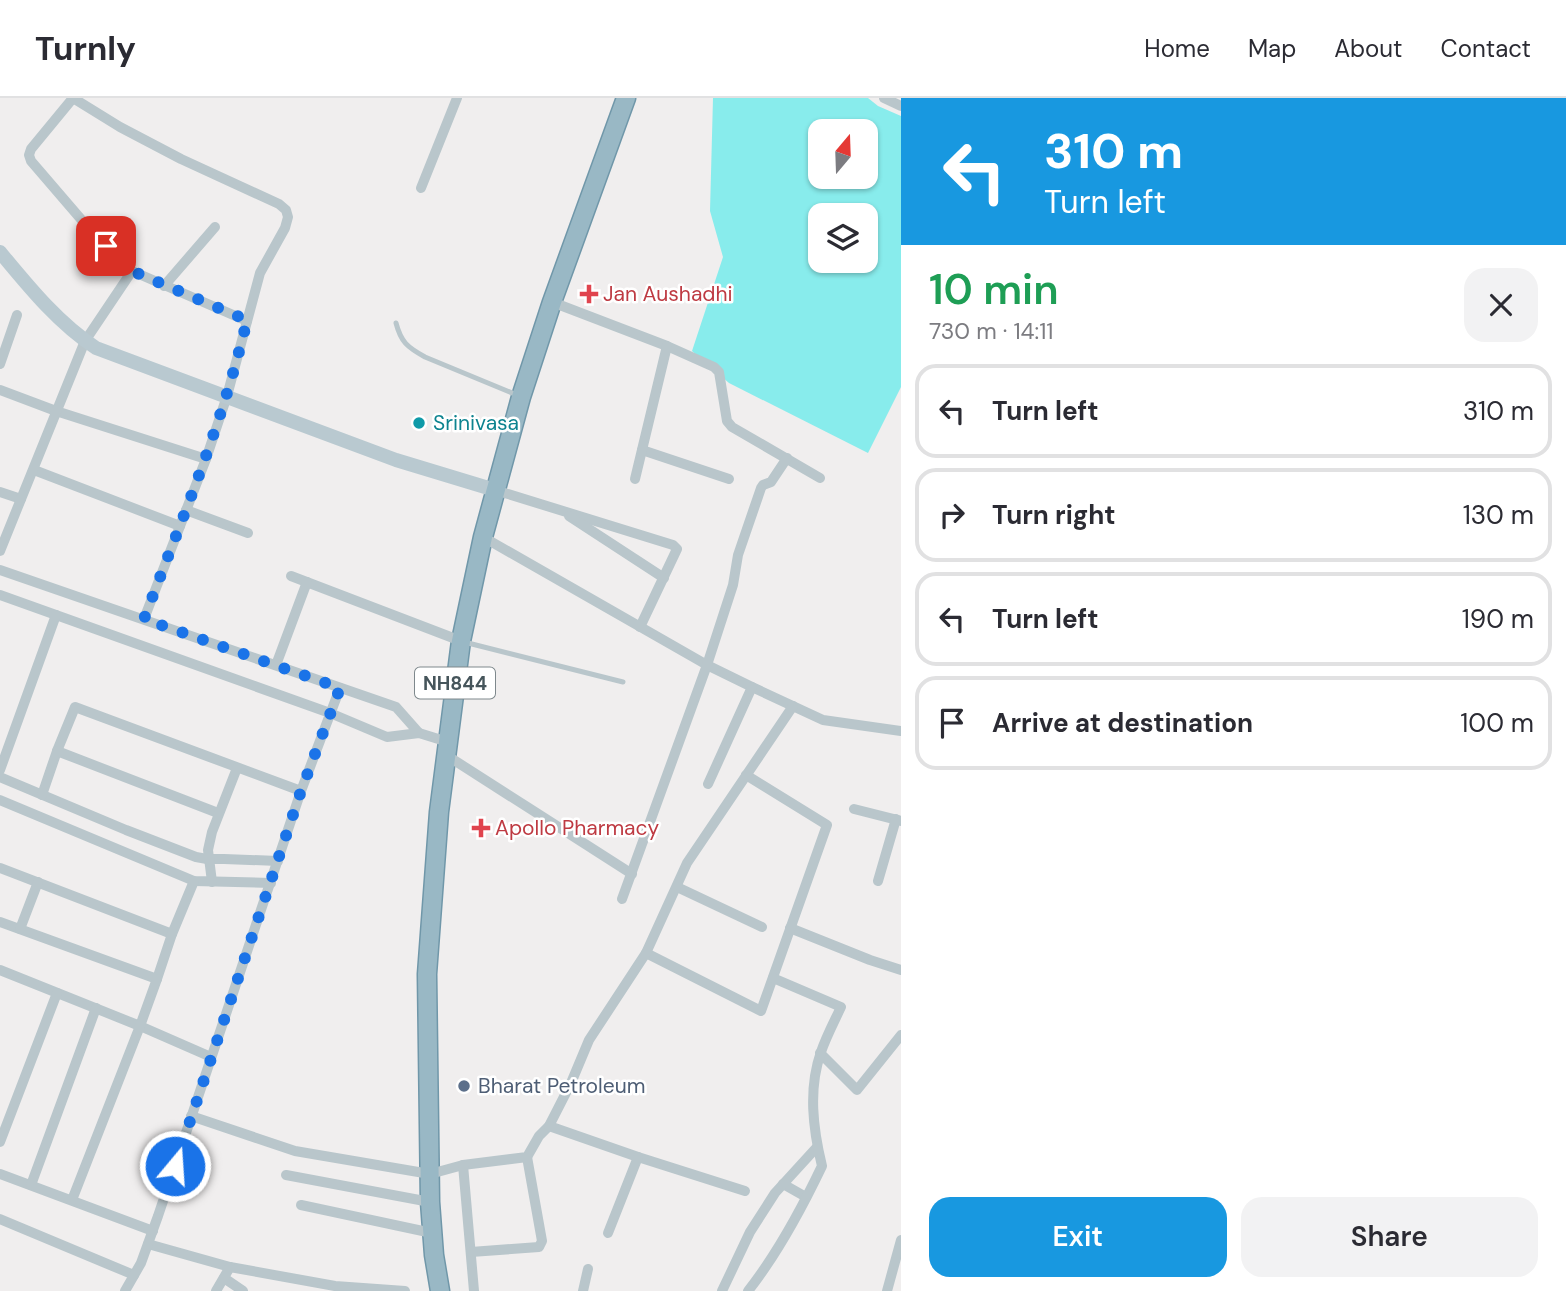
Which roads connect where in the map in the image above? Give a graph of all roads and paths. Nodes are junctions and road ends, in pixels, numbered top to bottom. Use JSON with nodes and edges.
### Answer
{"nodes":[{"id":1,"x":73,"y":98,"type":"edge"},
{"id":2,"x":457,"y":98,"type":"edge"},
{"id":3,"x":626,"y":98,"type":"edge"},
{"id":4,"x":884,"y":98,"type":"edge"},
{"id":5,"x":901,"y":106,"type":"edge"},
{"id":6,"x":421,"y":188,"type":"dead end"},
{"id":7,"x":215,"y":227,"type":"dead end"},
{"id":8,"x":0,"y":252,"type":"edge"},
{"id":9,"x":132,"y":271,"type":"junction"},
{"id":10,"x":164,"y":286,"type":"junction"},
{"id":11,"x":552,"y":302,"type":"junction"},
{"id":12,"x":17,"y":315,"type":"dead end"},
{"id":13,"x":247,"y":320,"type":"junction"},
{"id":14,"x":396,"y":323,"type":"dead end"},
{"id":15,"x":85,"y":341,"type":"junction"},
{"id":16,"x":667,"y":346,"type":"junction"},
{"id":17,"x":0,"y":364,"type":"edge"},
{"id":18,"x":0,"y":390,"type":"edge"},
{"id":19,"x":227,"y":396,"type":"junction"},
{"id":20,"x":522,"y":397,"type":"junction"},
{"id":21,"x":56,"y":411,"type":"junction"},
{"id":22,"x":642,"y":450,"type":"junction"},
{"id":23,"x":787,"y":458,"type":"junction"},
{"id":24,"x":206,"y":459,"type":"junction"},
{"id":25,"x":34,"y":470,"type":"junction"},
{"id":26,"x":820,"y":478,"type":"dead end"},
{"id":27,"x":635,"y":479,"type":"dead end"},
{"id":28,"x":729,"y":479,"type":"dead end"},
{"id":29,"x":495,"y":490,"type":"junction"},
{"id":30,"x":0,"y":492,"type":"edge"},
{"id":31,"x":21,"y":499,"type":"junction"},
{"id":32,"x":558,"y":509,"type":"junction"},
{"id":33,"x":186,"y":510,"type":"junction"},
{"id":34,"x":180,"y":526,"type":"junction"},
{"id":35,"x":248,"y":533,"type":"dead end"},
{"id":36,"x":483,"y":537,"type":"junction"},
{"id":37,"x":0,"y":551,"type":"edge"},
{"id":38,"x":0,"y":570,"type":"edge"},
{"id":39,"x":291,"y":576,"type":"dead end"},
{"id":40,"x":664,"y":578,"type":"junction"},
{"id":41,"x":307,"y":582,"type":"junction"},
{"id":42,"x":0,"y":595,"type":"edge"},
{"id":43,"x":56,"y":615,"type":"junction"},
{"id":44,"x":144,"y":619,"type":"junction"},
{"id":45,"x":640,"y":627,"type":"junction"},
{"id":46,"x":461,"y":641,"type":"junction"},
{"id":47,"x":276,"y":665,"type":"junction"},
{"id":48,"x":707,"y":665,"type":"junction"},
{"id":49,"x":623,"y":682,"type":"dead end"},
{"id":50,"x":752,"y":687,"type":"junction"},
{"id":51,"x":340,"y":688,"type":"junction"},
{"id":52,"x":793,"y":706,"type":"junction"},
{"id":53,"x":330,"y":713,"type":"junction"},
{"id":54,"x":901,"y":730,"type":"edge"},
{"id":55,"x":419,"y":733,"type":"junction"},
{"id":56,"x":447,"y":749,"type":"junction"},
{"id":57,"x":57,"y":751,"type":"junction"},
{"id":58,"x":237,"y":768,"type":"junction"},
{"id":59,"x":0,"y":770,"type":"edge"},
{"id":60,"x":746,"y":775,"type":"junction"},
{"id":61,"x":0,"y":777,"type":"edge"},
{"id":62,"x":708,"y":785,"type":"dead end"},
{"id":63,"x":301,"y":791,"type":"junction"},
{"id":64,"x":42,"y":794,"type":"junction"},
{"id":65,"x":0,"y":800,"type":"edge"},
{"id":66,"x":854,"y":809,"type":"dead end"},
{"id":67,"x":218,"y":813,"type":"junction"},
{"id":68,"x":899,"y":820,"type":"edge"},
{"id":69,"x":185,"y":853,"type":"junction"},
{"id":70,"x":209,"y":859,"type":"junction"},
{"id":71,"x":278,"y":861,"type":"junction"},
{"id":72,"x":0,"y":868,"type":"edge"},
{"id":73,"x":178,"y":874,"type":"junction"},
{"id":74,"x":632,"y":874,"type":"junction"},
{"id":75,"x":194,"y":881,"type":"junction"},
{"id":76,"x":878,"y":881,"type":"dead end"},
{"id":77,"x":212,"y":882,"type":"junction"},
{"id":78,"x":38,"y":883,"type":"junction"},
{"id":79,"x":271,"y":883,"type":"junction"},
{"id":80,"x":677,"y":887,"type":"junction"},
{"id":81,"x":622,"y":900,"type":"dead end"},
{"id":82,"x":0,"y":922,"type":"edge"},
{"id":83,"x":762,"y":927,"type":"dead end"},
{"id":84,"x":790,"y":928,"type":"junction"},
{"id":85,"x":20,"y":929,"type":"junction"},
{"id":86,"x":172,"y":934,"type":"junction"},
{"id":87,"x":646,"y":953,"type":"junction"},
{"id":88,"x":0,"y":970,"type":"edge"},
{"id":89,"x":901,"y":970,"type":"edge"},
{"id":90,"x":773,"y":978,"type":"junction"},
{"id":91,"x":157,"y":979,"type":"junction"},
{"id":92,"x":57,"y":993,"type":"junction"},
{"id":93,"x":96,"y":1008,"type":"junction"},
{"id":94,"x":140,"y":1026,"type":"junction"},
{"id":95,"x":901,"y":1035,"type":"edge"},
{"id":96,"x":820,"y":1053,"type":"junction"},
{"id":97,"x":211,"y":1057,"type":"junction"},
{"id":98,"x":191,"y":1116,"type":"junction"},
{"id":99,"x":549,"y":1126,"type":"junction"},
{"id":100,"x":0,"y":1142,"type":"edge"},
{"id":101,"x":817,"y":1147,"type":"junction"},
{"id":102,"x":527,"y":1157,"type":"junction"},
{"id":103,"x":638,"y":1157,"type":"junction"},
{"id":104,"x":463,"y":1165,"type":"junction"},
{"id":105,"x":0,"y":1174,"type":"edge"},
{"id":106,"x":430,"y":1174,"type":"junction"},
{"id":107,"x":286,"y":1175,"type":"dead end"},
{"id":108,"x":783,"y":1184,"type":"junction"},
{"id":109,"x":31,"y":1185,"type":"junction"},
{"id":110,"x":745,"y":1191,"type":"dead end"},
{"id":111,"x":806,"y":1197,"type":"junction"},
{"id":112,"x":72,"y":1200,"type":"junction"},
{"id":113,"x":430,"y":1202,"type":"junction"},
{"id":114,"x":302,"y":1205,"type":"dead end"},
{"id":115,"x":0,"y":1219,"type":"edge"},
{"id":116,"x":153,"y":1231,"type":"junction"},
{"id":117,"x":432,"y":1233,"type":"junction"},
{"id":118,"x":608,"y":1233,"type":"dead end"},
{"id":119,"x":901,"y":1240,"type":"edge"},
{"id":120,"x":148,"y":1244,"type":"junction"},
{"id":121,"x":471,"y":1252,"type":"junction"},
{"id":122,"x":230,"y":1267,"type":"junction"},
{"id":123,"x":588,"y":1269,"type":"dead end"},
{"id":124,"x":134,"y":1275,"type":"junction"},
{"id":125,"x":897,"y":1276,"type":"edge"},
{"id":126,"x":224,"y":1278,"type":"junction"},
{"id":127,"x":125,"y":1291,"type":"edge"},
{"id":128,"x":216,"y":1291,"type":"edge"},
{"id":129,"x":243,"y":1291,"type":"edge"},
{"id":130,"x":405,"y":1291,"type":"edge"},
{"id":131,"x":440,"y":1291,"type":"edge"},
{"id":132,"x":474,"y":1291,"type":"edge"},
{"id":133,"x":583,"y":1291,"type":"edge"},
{"id":134,"x":722,"y":1291,"type":"edge"},
{"id":135,"x":748,"y":1291,"type":"edge"},
{"id":136,"x":887,"y":1291,"type":"edge"}],
"edges":[{"from":1,"to":9,"type":"street"},
{"from":1,"to":13,"type":"street"},
{"from":2,"to":6,"type":"street"},
{"from":3,"to":11,"type":"highway","number":"NH844"},
{"from":4,"to":5,"type":"street"},
{"from":7,"to":10,"type":"street"},
{"from":8,"to":15,"type":"main road"},
{"from":9,"to":10,"type":"street"},
{"from":9,"to":15,"type":"street"},
{"from":10,"to":13,"type":"street"},
{"from":11,"to":16,"type":"street"},
{"from":11,"to":20,"type":"highway","number":"NH844"},
{"from":12,"to":17,"type":"street"},
{"from":13,"to":19,"type":"street"},
{"from":14,"to":20,"type":"lane"},
{"from":15,"to":19,"type":"main road"},
{"from":15,"to":21,"type":"street"},
{"from":16,"to":22,"type":"street"},
{"from":16,"to":23,"type":"street"},
{"from":18,"to":21,"type":"street"},
{"from":19,"to":24,"type":"street"},
{"from":19,"to":29,"type":"main road"},
{"from":20,"to":29,"type":"highway","number":"NH844"},
{"from":21,"to":24,"type":"street"},
{"from":21,"to":25,"type":"street"},
{"from":22,"to":27,"type":"street"},
{"from":22,"to":28,"type":"street"},
{"from":23,"to":26,"type":"street"},
{"from":23,"to":48,"type":"street"},
{"from":24,"to":33,"type":"street"},
{"from":25,"to":31,"type":"street"},
{"from":25,"to":34,"type":"street"},
{"from":29,"to":32,"type":"street"},
{"from":29,"to":36,"type":"highway","number":"NH844"},
{"from":30,"to":31,"type":"street"},
{"from":31,"to":37,"type":"street"},
{"from":32,"to":40,"type":"street"},
{"from":32,"to":40,"type":"street"},
{"from":33,"to":34,"type":"street"},
{"from":33,"to":35,"type":"street"},
{"from":34,"to":44,"type":"street"},
{"from":36,"to":45,"type":"street"},
{"from":36,"to":46,"type":"highway","number":"NH844"},
{"from":38,"to":44,"type":"street"},
{"from":39,"to":41,"type":"street"},
{"from":40,"to":45,"type":"street"},
{"from":41,"to":46,"type":"street"},
{"from":41,"to":47,"type":"street"},
{"from":42,"to":43,"type":"street"},
{"from":43,"to":53,"type":"street"},
{"from":43,"to":59,"type":"street"},
{"from":44,"to":47,"type":"street"},
{"from":45,"to":48,"type":"street"},
{"from":46,"to":49,"type":"lane"},
{"from":46,"to":56,"type":"highway","number":"NH844"},
{"from":47,"to":51,"type":"street"},
{"from":48,"to":50,"type":"street"},
{"from":48,"to":74,"type":"street"},
{"from":50,"to":52,"type":"street"},
{"from":50,"to":62,"type":"street"},
{"from":51,"to":53,"type":"street"},
{"from":51,"to":55,"type":"street"},
{"from":52,"to":54,"type":"street"},
{"from":52,"to":60,"type":"street"},
{"from":53,"to":55,"type":"street"},
{"from":53,"to":63,"type":"street"},
{"from":55,"to":56,"type":"street"},
{"from":56,"to":74,"type":"street"},
{"from":56,"to":106,"type":"highway","number":"NH844"},
{"from":57,"to":58,"type":"street"},
{"from":57,"to":64,"type":"street"},
{"from":57,"to":67,"type":"street"},
{"from":58,"to":63,"type":"street"},
{"from":58,"to":67,"type":"street"},
{"from":60,"to":80,"type":"street"},
{"from":60,"to":84,"type":"street"},
{"from":61,"to":64,"type":"street"},
{"from":63,"to":71,"type":"street"},
{"from":64,"to":69,"type":"street"},
{"from":65,"to":73,"type":"street"},
{"from":66,"to":68,"type":"street"},
{"from":67,"to":70,"type":"street"},
{"from":68,"to":76,"type":"street"},
{"from":69,"to":70,"type":"street"},
{"from":69,"to":73,"type":"street"},
{"from":70,"to":71,"type":"street"},
{"from":70,"to":77,"type":"street"},
{"from":71,"to":79,"type":"street"},
{"from":72,"to":78,"type":"street"},
{"from":73,"to":75,"type":"street"},
{"from":74,"to":81,"type":"street"},
{"from":75,"to":77,"type":"street"},
{"from":75,"to":86,"type":"street"},
{"from":77,"to":79,"type":"street"},
{"from":78,"to":85,"type":"street"},
{"from":78,"to":86,"type":"street"},
{"from":79,"to":97,"type":"street"},
{"from":80,"to":83,"type":"street"},
{"from":80,"to":87,"type":"street"},
{"from":82,"to":85,"type":"street"},
{"from":84,"to":89,"type":"street"},
{"from":84,"to":90,"type":"street"},
{"from":85,"to":91,"type":"street"},
{"from":86,"to":91,"type":"street"},
{"from":87,"to":90,"type":"street"},
{"from":87,"to":99,"type":"street"},
{"from":88,"to":92,"type":"street"},
{"from":90,"to":96,"type":"street"},
{"from":91,"to":94,"type":"street"},
{"from":92,"to":93,"type":"street"},
{"from":92,"to":100,"type":"street"},
{"from":93,"to":94,"type":"street"},
{"from":93,"to":109,"type":"street"},
{"from":94,"to":97,"type":"street"},
{"from":94,"to":112,"type":"street"},
{"from":95,"to":96,"type":"street"},
{"from":96,"to":101,"type":"street"},
{"from":97,"to":98,"type":"street"},
{"from":98,"to":106,"type":"street"},
{"from":98,"to":116,"type":"street"},
{"from":99,"to":102,"type":"street"},
{"from":99,"to":103,"type":"street"},
{"from":101,"to":108,"type":"street"},
{"from":101,"to":111,"type":"street"},
{"from":102,"to":104,"type":"street"},
{"from":102,"to":121,"type":"street"},
{"from":103,"to":110,"type":"street"},
{"from":103,"to":118,"type":"street"},
{"from":104,"to":106,"type":"street"},
{"from":104,"to":121,"type":"street"},
{"from":105,"to":109,"type":"street"},
{"from":106,"to":113,"type":"highway","number":"NH844"},
{"from":107,"to":113,"type":"street"},
{"from":108,"to":111,"type":"street"},
{"from":108,"to":134,"type":"street"},
{"from":109,"to":112,"type":"street"},
{"from":111,"to":135,"type":"street"},
{"from":112,"to":116,"type":"street"},
{"from":113,"to":117,"type":"highway","number":"NH844"},
{"from":114,"to":117,"type":"street"},
{"from":115,"to":124,"type":"street"},
{"from":116,"to":120,"type":"street"},
{"from":117,"to":131,"type":"highway","number":"NH844"},
{"from":119,"to":125,"type":"street"},
{"from":120,"to":122,"type":"street"},
{"from":120,"to":124,"type":"street"},
{"from":121,"to":132,"type":"street"},
{"from":122,"to":126,"type":"street"},
{"from":122,"to":130,"type":"street"},
{"from":123,"to":133,"type":"street"},
{"from":124,"to":127,"type":"street"},
{"from":125,"to":136,"type":"street"},
{"from":126,"to":128,"type":"street"},
{"from":126,"to":129,"type":"street"}]}
